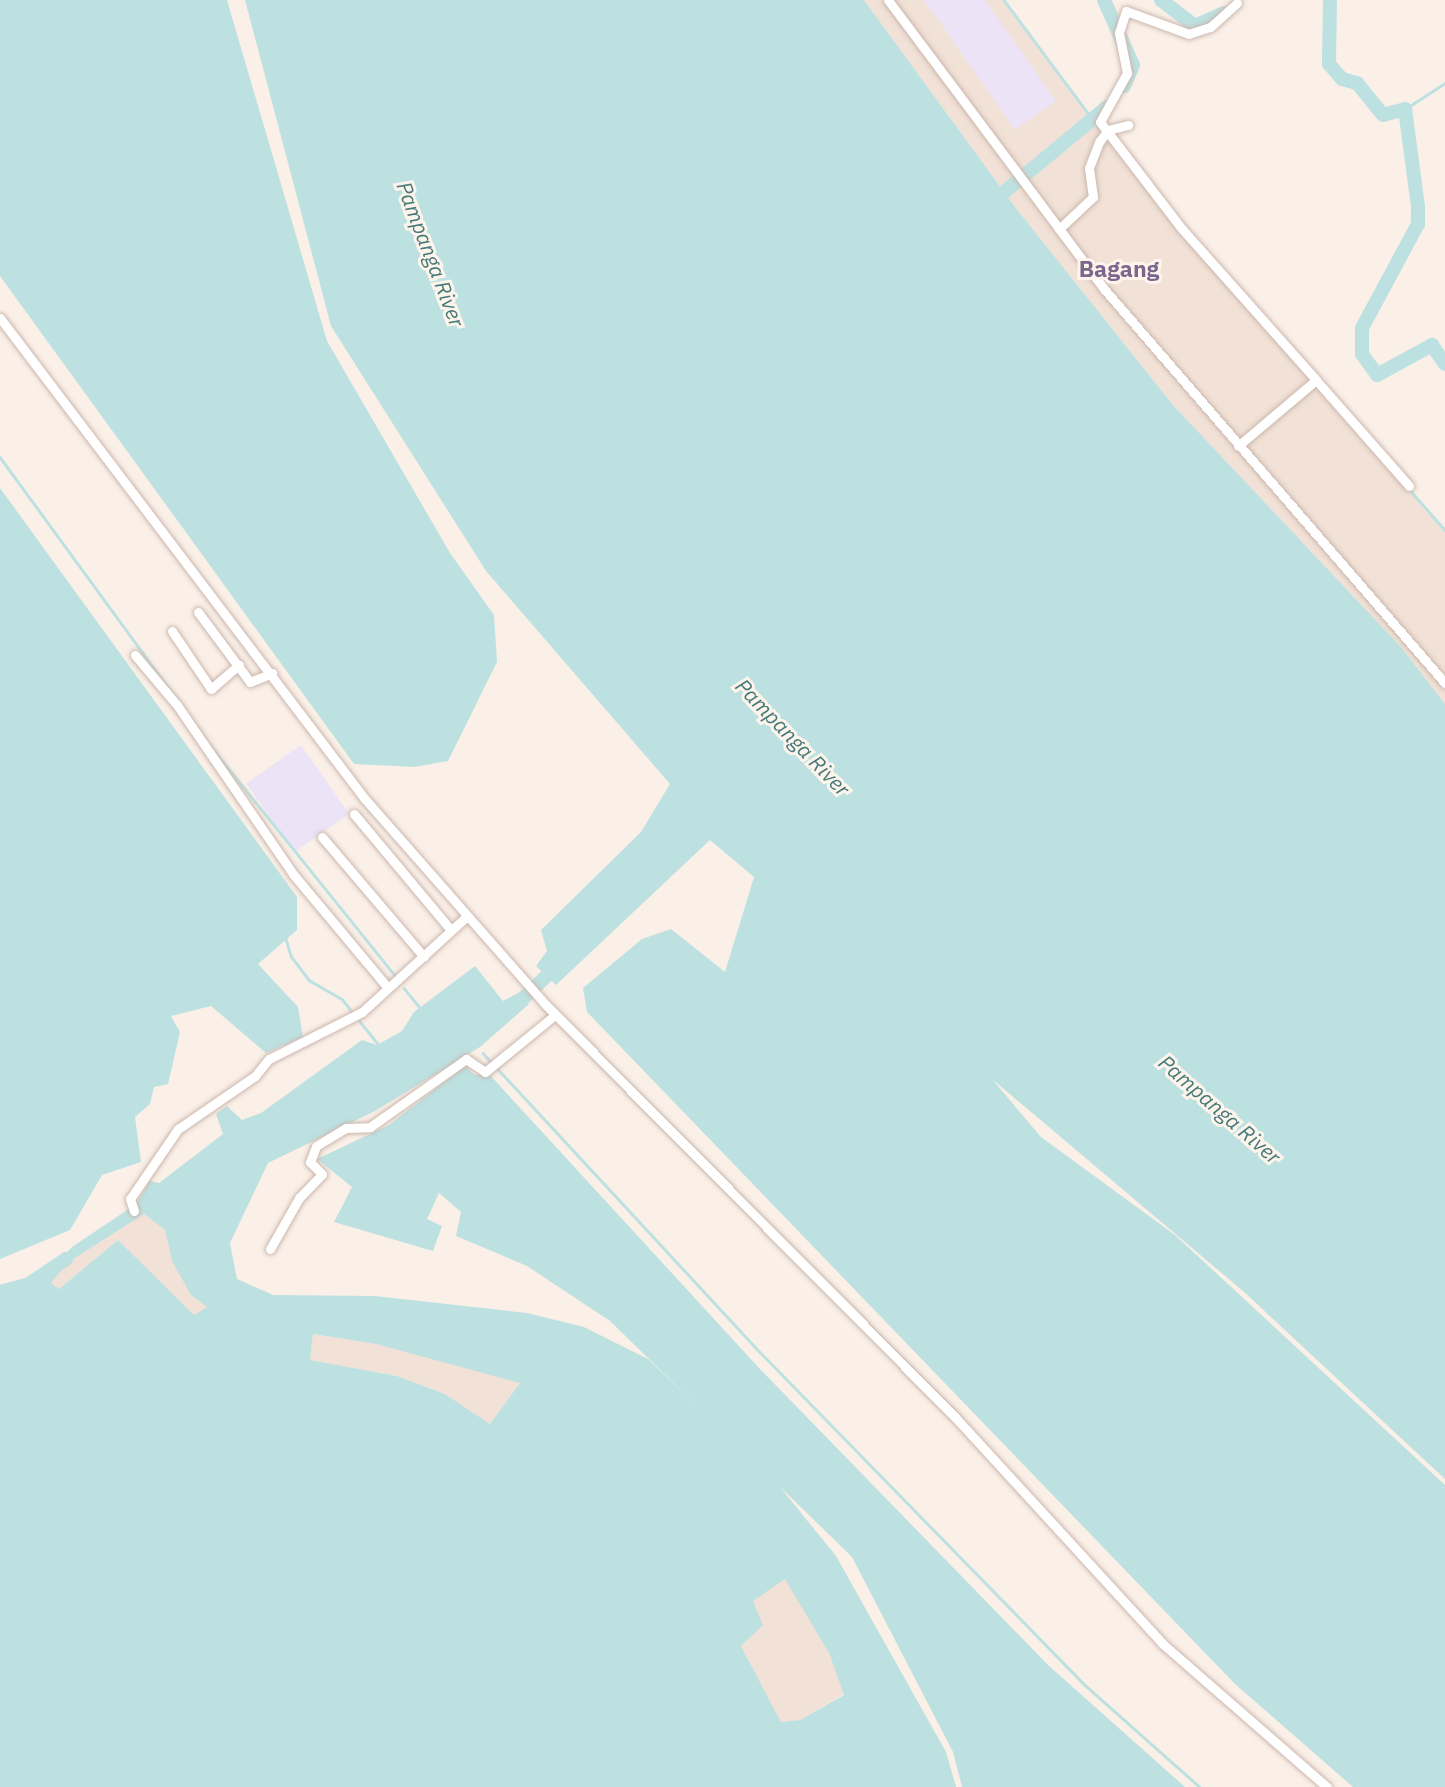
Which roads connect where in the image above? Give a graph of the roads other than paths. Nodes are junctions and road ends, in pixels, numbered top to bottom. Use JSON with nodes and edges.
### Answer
{"nodes":[{"id":1,"x":888,"y":0,"type":"edge"},
{"id":2,"x":1237,"y":3,"type":"dead end"},
{"id":3,"x":1128,"y":125,"type":"dead end"},
{"id":4,"x":1106,"y":132,"type":"junction"},
{"id":5,"x":1059,"y":229,"type":"junction"},
{"id":6,"x":0,"y":318,"type":"edge"},
{"id":7,"x":1312,"y":383,"type":"junction"},
{"id":8,"x":1238,"y":446,"type":"junction"},
{"id":9,"x":1409,"y":486,"type":"dead end"},
{"id":10,"x":198,"y":611,"type":"dead end"},
{"id":11,"x":172,"y":631,"type":"dead end"},
{"id":12,"x":135,"y":655,"type":"dead end"},
{"id":13,"x":239,"y":665,"type":"junction"},
{"id":14,"x":272,"y":673,"type":"junction"},
{"id":15,"x":1445,"y":683,"type":"edge"},
{"id":16,"x":354,"y":814,"type":"dead end"},
{"id":17,"x":322,"y":837,"type":"dead end"},
{"id":18,"x":466,"y":917,"type":"junction"},
{"id":19,"x":451,"y":930,"type":"junction"},
{"id":20,"x":424,"y":957,"type":"junction"},
{"id":21,"x":388,"y":988,"type":"junction"},
{"id":22,"x":555,"y":1015,"type":"junction"},
{"id":23,"x":132,"y":1208,"type":"dead end"},
{"id":24,"x":270,"y":1249,"type":"dead end"},
{"id":25,"x":1327,"y":1787,"type":"edge"}],
"edges":[{"from":1,"to":5,"type":"street"},
{"from":2,"to":4,"type":"street"},
{"from":3,"to":4,"type":"street"},
{"from":4,"to":5,"type":"street"},
{"from":4,"to":7,"type":"street"},
{"from":5,"to":8,"type":"street"},
{"from":6,"to":14,"type":"street"},
{"from":7,"to":8,"type":"street"},
{"from":7,"to":9,"type":"street"},
{"from":8,"to":15,"type":"street"},
{"from":10,"to":13,"type":"street"},
{"from":11,"to":13,"type":"street"},
{"from":12,"to":21,"type":"street"},
{"from":13,"to":14,"type":"street"},
{"from":14,"to":18,"type":"street"},
{"from":16,"to":19,"type":"street"},
{"from":17,"to":20,"type":"street"},
{"from":18,"to":19,"type":"street"},
{"from":18,"to":22,"type":"street"},
{"from":19,"to":20,"type":"street"},
{"from":20,"to":21,"type":"street"},
{"from":21,"to":23,"type":"street"},
{"from":22,"to":24,"type":"street"},
{"from":22,"to":25,"type":"street"}]}
